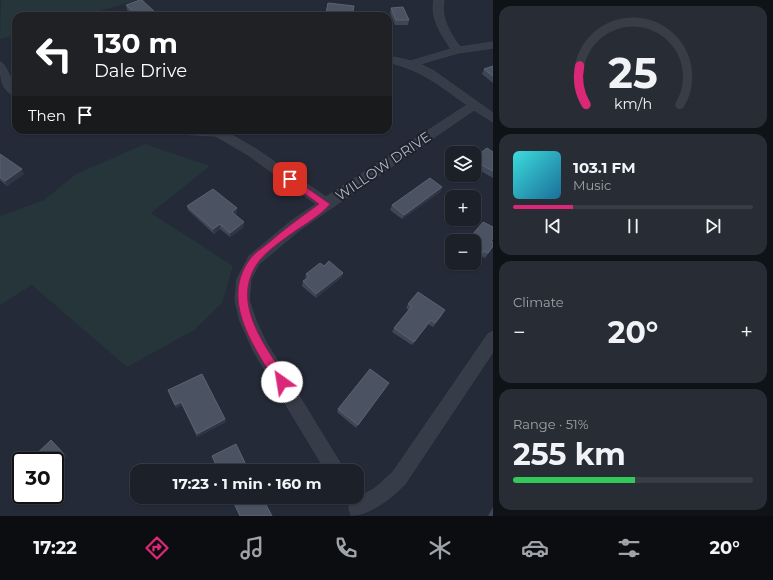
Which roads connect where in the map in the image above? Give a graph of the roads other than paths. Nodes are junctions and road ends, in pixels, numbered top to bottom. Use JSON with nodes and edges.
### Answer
{"nodes":[{"id":1,"x":439,"y":0,"type":"edge"},
{"id":2,"x":493,"y":45,"type":"edge"},
{"id":3,"x":457,"y":50,"type":"junction"},
{"id":4,"x":392,"y":60,"type":"edge"},
{"id":5,"x":411,"y":64,"type":"junction"},
{"id":6,"x":0,"y":65,"type":"edge"},
{"id":7,"x":12,"y":88,"type":"edge"},
{"id":8,"x":474,"y":105,"type":"junction"},
{"id":9,"x":493,"y":118,"type":"edge"},
{"id":10,"x":222,"y":134,"type":"edge"},
{"id":11,"x":326,"y":204,"type":"junction"},
{"id":12,"x":493,"y":338,"type":"edge"},
{"id":13,"x":332,"y":464,"type":"edge"},
{"id":14,"x":357,"y":507,"type":"edge"}],
"edges":[{"from":1,"to":3,"type":"street"},
{"from":2,"to":3,"type":"street"},
{"from":3,"to":5,"type":"street"},
{"from":4,"to":5,"type":"street"},
{"from":5,"to":8,"type":"street"},
{"from":6,"to":7,"type":"street"},
{"from":8,"to":9,"type":"street"},
{"from":8,"to":11,"type":"street","name":"WILLOW DRIVE"},
{"from":10,"to":11,"type":"street"},
{"from":11,"to":13,"type":"street","name":"WILLOW DRIVE"},
{"from":12,"to":14,"type":"street"}]}
